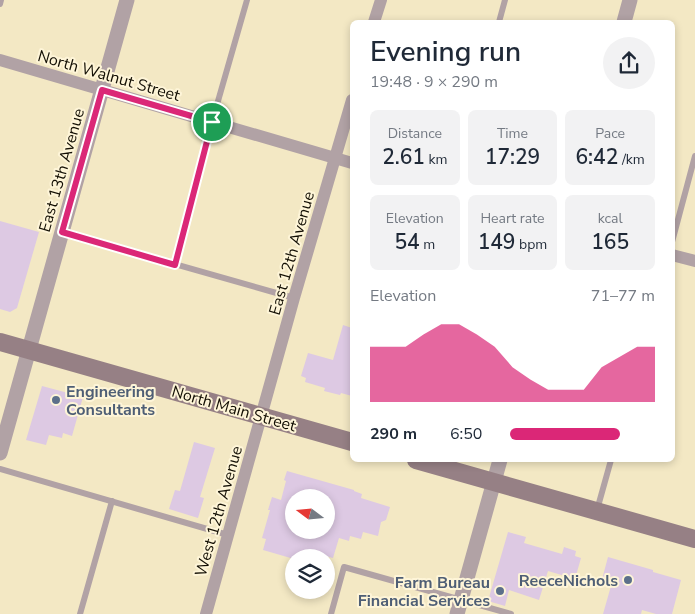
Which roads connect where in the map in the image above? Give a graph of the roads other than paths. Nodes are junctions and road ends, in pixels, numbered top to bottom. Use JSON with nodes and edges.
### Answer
{"nodes":[{"id":1,"x":1,"y":0,"type":"edge"},
{"id":2,"x":127,"y":0,"type":"edge"},
{"id":3,"x":247,"y":0,"type":"edge"},
{"id":4,"x":381,"y":0,"type":"edge"},
{"id":5,"x":505,"y":0,"type":"edge"},
{"id":6,"x":630,"y":0,"type":"edge"},
{"id":7,"x":0,"y":4,"type":"edge"},
{"id":8,"x":375,"y":20,"type":"edge"},
{"id":9,"x":500,"y":20,"type":"edge"},
{"id":10,"x":625,"y":20,"type":"edge"},
{"id":11,"x":0,"y":60,"type":"edge"},
{"id":12,"x":102,"y":90,"type":"junction"},
{"id":13,"x":350,"y":107,"type":"edge"},
{"id":14,"x":212,"y":122,"type":"junction"},
{"id":15,"x":695,"y":156,"type":"edge"},
{"id":16,"x":336,"y":158,"type":"junction"},
{"id":17,"x":350,"y":162,"type":"edge"},
{"id":18,"x":675,"y":231,"type":"edge"},
{"id":19,"x":62,"y":232,"type":"junction"},
{"id":20,"x":675,"y":256,"type":"edge"},
{"id":21,"x":695,"y":261,"type":"edge"},
{"id":22,"x":175,"y":265,"type":"junction"},
{"id":23,"x":294,"y":298,"type":"junction"},
{"id":24,"x":0,"y":342,"type":"edge"},
{"id":25,"x":29,"y":350,"type":"junction"},
{"id":26,"x":261,"y":416,"type":"junction"},
{"id":27,"x":350,"y":441,"type":"edge"},
{"id":28,"x":0,"y":453,"type":"edge"},
{"id":29,"x":423,"y":462,"type":"edge"},
{"id":30,"x":499,"y":462,"type":"edge"},
{"id":31,"x":610,"y":462,"type":"edge"},
{"id":32,"x":0,"y":469,"type":"edge"},
{"id":33,"x":494,"y":482,"type":"junction"},
{"id":34,"x":112,"y":501,"type":"junction"},
{"id":35,"x":596,"y":511,"type":"junction"},
{"id":36,"x":228,"y":535,"type":"junction"},
{"id":37,"x":695,"y":539,"type":"edge"},
{"id":38,"x":459,"y":607,"type":"edge"},
{"id":39,"x":80,"y":614,"type":"edge"},
{"id":40,"x":206,"y":614,"type":"edge"},
{"id":41,"x":330,"y":614,"type":"edge"},
{"id":42,"x":511,"y":614,"type":"edge"}],
"edges":[{"from":1,"to":7,"type":"lane"},
{"from":2,"to":12,"type":"street","name":"East 13th Avenue"},
{"from":3,"to":14,"type":"lane"},
{"from":4,"to":8,"type":"street"},
{"from":5,"to":9,"type":"lane"},
{"from":6,"to":10,"type":"street"},
{"from":11,"to":12,"type":"street","name":"North Walnut Street"},
{"from":12,"to":14,"type":"street","name":"North Walnut Street"},
{"from":12,"to":19,"type":"street","name":"East 13th Avenue"},
{"from":13,"to":16,"type":"street","name":"East 12th Avenue"},
{"from":14,"to":16,"type":"street","name":"North Walnut Street"},
{"from":14,"to":22,"type":"lane"},
{"from":15,"to":18,"type":"lane"},
{"from":16,"to":17,"type":"street","name":"North Walnut Street"},
{"from":16,"to":23,"type":"street","name":"East 12th Avenue"},
{"from":19,"to":22,"type":"lane"},
{"from":19,"to":25,"type":"street","name":"East 13th Avenue"},
{"from":20,"to":21,"type":"street"},
{"from":22,"to":23,"type":"lane"},
{"from":23,"to":26,"type":"street","name":"East 12th Avenue"},
{"from":24,"to":25,"type":"main road","name":"North Main Street"},
{"from":25,"to":26,"type":"main road","name":"North Main Street"},
{"from":25,"to":28,"type":"street","name":"East 13th Avenue"},
{"from":26,"to":27,"type":"main road","name":"North Main Street"},
{"from":26,"to":36,"type":"street","name":"West 12th Avenue"},
{"from":29,"to":33,"type":"main road"},
{"from":30,"to":33,"type":"street"},
{"from":31,"to":35,"type":"lane"},
{"from":32,"to":34,"type":"lane"},
{"from":33,"to":35,"type":"main road"},
{"from":33,"to":38,"type":"street"},
{"from":34,"to":36,"type":"lane"},
{"from":34,"to":39,"type":"lane"},
{"from":35,"to":37,"type":"main road"},
{"from":36,"to":40,"type":"street","name":"West 12th Avenue"},
{"from":38,"to":41,"type":"lane"},
{"from":38,"to":42,"type":"lane"}]}
